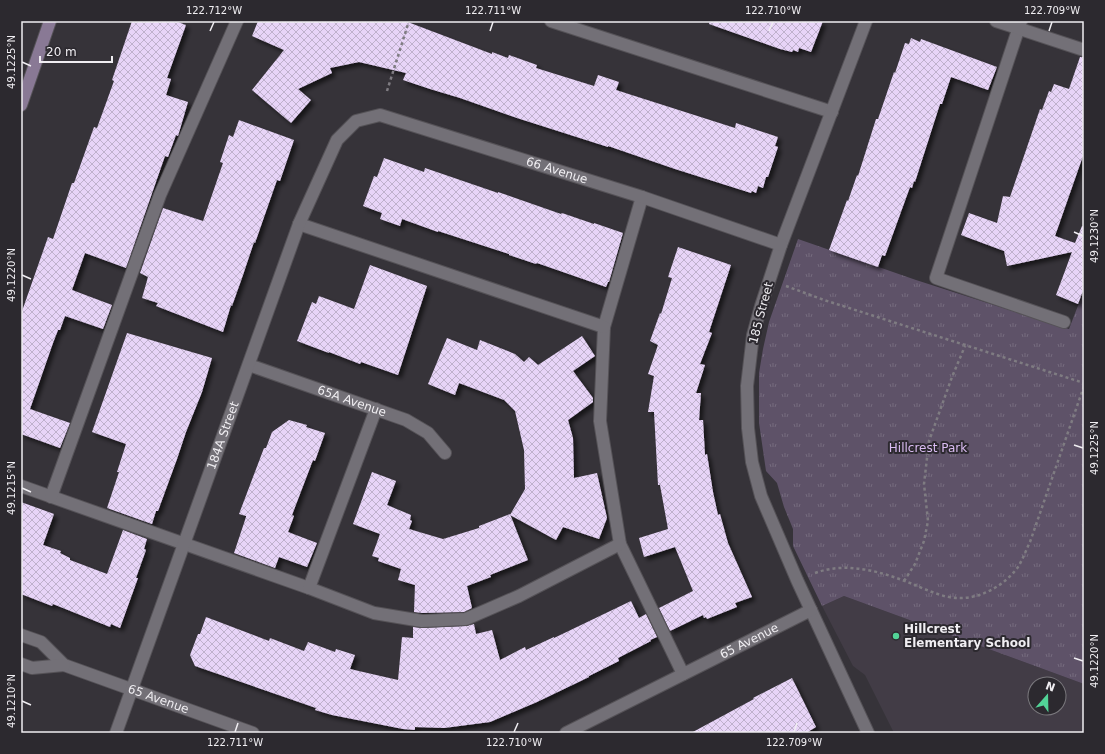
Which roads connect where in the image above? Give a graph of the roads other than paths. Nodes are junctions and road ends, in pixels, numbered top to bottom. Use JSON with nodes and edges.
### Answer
{"nodes":[{"id":1,"x":50,"y":21,"type":"edge"},
{"id":2,"x":236,"y":21,"type":"edge"},
{"id":3,"x":551,"y":21,"type":"edge"},
{"id":4,"x":866,"y":21,"type":"edge"},
{"id":5,"x":996,"y":21,"type":"edge"},
{"id":6,"x":1019,"y":25,"type":"edge"},
{"id":7,"x":1084,"y":50,"type":"edge"},
{"id":8,"x":21,"y":105,"type":"edge"},
{"id":9,"x":832,"y":112,"type":"junction"},
{"id":10,"x":337,"y":140,"type":"joint"},
{"id":11,"x":642,"y":197,"type":"junction"},
{"id":12,"x":299,"y":224,"type":"junction"},
{"id":13,"x":781,"y":245,"type":"junction"},
{"id":14,"x":1064,"y":322,"type":"dead end"},
{"id":15,"x":604,"y":327,"type":"junction"},
{"id":16,"x":249,"y":365,"type":"junction"},
{"id":17,"x":376,"y":409,"type":"junction"},
{"id":18,"x":445,"y":453,"type":"dead end"},
{"id":19,"x":21,"y":486,"type":"edge"},
{"id":20,"x":51,"y":497,"type":"junction"},
{"id":21,"x":184,"y":544,"type":"junction"},
{"id":22,"x":620,"y":544,"type":"junction"},
{"id":23,"x":309,"y":588,"type":"junction"},
{"id":24,"x":810,"y":610,"type":"junction"},
{"id":25,"x":21,"y":634,"type":"edge"},
{"id":26,"x":21,"y":664,"type":"edge"},
{"id":27,"x":64,"y":665,"type":"junction"},
{"id":28,"x":683,"y":674,"type":"junction"},
{"id":29,"x":132,"y":689,"type":"junction"},
{"id":30,"x":116,"y":733,"type":"edge"},
{"id":31,"x":253,"y":733,"type":"edge"},
{"id":32,"x":566,"y":733,"type":"edge"},
{"id":33,"x":868,"y":733,"type":"edge"}],
"edges":[{"from":1,"to":8,"type":"main road"},
{"from":2,"to":20,"type":"street"},
{"from":3,"to":9,"type":"street"},
{"from":4,"to":9,"type":"street","name":"185 Street"},
{"from":5,"to":6,"type":"street"},
{"from":6,"to":7,"type":"street"},
{"from":6,"to":14,"type":"street"},
{"from":9,"to":13,"type":"street","name":"185 Street"},
{"from":10,"to":11,"type":"street","name":"66 Avenue"},
{"from":10,"to":12,"type":"street","name":"184A Street"},
{"from":11,"to":13,"type":"street","name":"66 Avenue"},
{"from":11,"to":15,"type":"street"},
{"from":12,"to":15,"type":"street"},
{"from":12,"to":16,"type":"street","name":"184A Street"},
{"from":13,"to":24,"type":"street","name":"185 Street"},
{"from":15,"to":22,"type":"street"},
{"from":16,"to":17,"type":"street","name":"65A Avenue"},
{"from":16,"to":21,"type":"street","name":"184A Street"},
{"from":17,"to":18,"type":"street","name":"65A Avenue"},
{"from":17,"to":23,"type":"street"},
{"from":19,"to":20,"type":"street"},
{"from":20,"to":21,"type":"street"},
{"from":21,"to":23,"type":"street"},
{"from":21,"to":29,"type":"street","name":"184A Street"},
{"from":22,"to":23,"type":"street"},
{"from":22,"to":28,"type":"street"},
{"from":24,"to":28,"type":"street","name":"65 Avenue"},
{"from":24,"to":33,"type":"street"},
{"from":25,"to":27,"type":"street","name":"65 Avenue"},
{"from":26,"to":27,"type":"street","name":"65 Avenue"},
{"from":27,"to":29,"type":"street","name":"65 Avenue"},
{"from":28,"to":32,"type":"street","name":"65 Avenue"},
{"from":29,"to":30,"type":"street","name":"184A Street"},
{"from":29,"to":31,"type":"street","name":"65 Avenue"}]}
